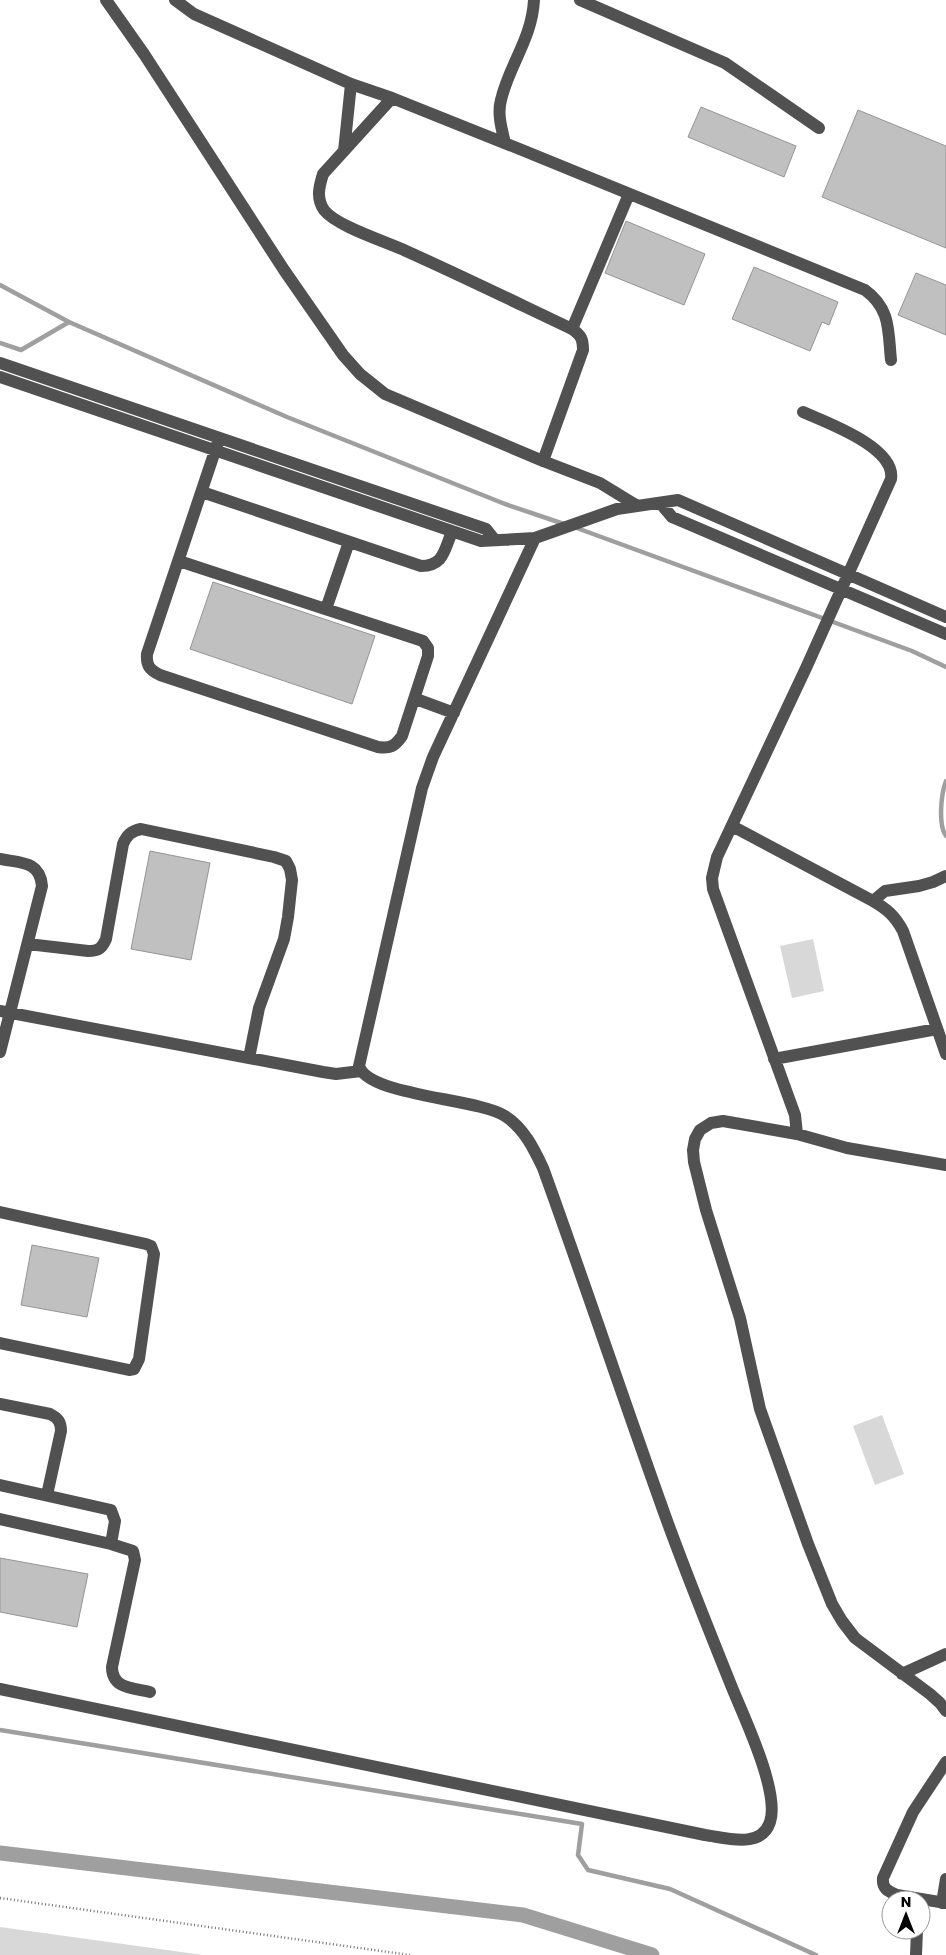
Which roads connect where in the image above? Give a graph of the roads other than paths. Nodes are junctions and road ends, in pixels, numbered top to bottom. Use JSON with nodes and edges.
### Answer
{"nodes":[{"id":1,"x":106,"y":0,"type":"edge"},
{"id":2,"x":175,"y":0,"type":"edge"},
{"id":3,"x":534,"y":0,"type":"edge"},
{"id":4,"x":580,"y":0,"type":"edge"},
{"id":5,"x":351,"y":84,"type":"junction"},
{"id":6,"x":392,"y":98,"type":"junction"},
{"id":7,"x":819,"y":128,"type":"dead end"},
{"id":8,"x":505,"y":143,"type":"junction"},
{"id":9,"x":344,"y":151,"type":"junction"},
{"id":10,"x":629,"y":194,"type":"junction"},
{"id":11,"x":572,"y":329,"type":"junction"},
{"id":12,"x":891,"y":360,"type":"dead end"},
{"id":13,"x":0,"y":363,"type":"edge"},
{"id":14,"x":0,"y":377,"type":"edge"},
{"id":15,"x":803,"y":412,"type":"dead end"},
{"id":16,"x":217,"y":445,"type":"junction"},
{"id":17,"x":543,"y":461,"type":"junction"},
{"id":18,"x":202,"y":492,"type":"junction"},
{"id":19,"x":661,"y":504,"type":"junction"},
{"id":20,"x":636,"y":505,"type":"junction"},
{"id":21,"x":452,"y":532,"type":"junction"},
{"id":22,"x":535,"y":538,"type":"junction"},
{"id":23,"x":494,"y":539,"type":"junction"},
{"id":24,"x":349,"y":542,"type":"junction"},
{"id":25,"x":179,"y":560,"type":"junction"},
{"id":26,"x":848,"y":575,"type":"junction"},
{"id":27,"x":842,"y":589,"type":"junction"},
{"id":28,"x":326,"y":609,"type":"junction"},
{"id":29,"x":946,"y":617,"type":"edge"},
{"id":30,"x":946,"y":634,"type":"edge"},
{"id":31,"x":416,"y":699,"type":"junction"},
{"id":32,"x":454,"y":713,"type":"junction"},
{"id":33,"x":732,"y":826,"type":"junction"},
{"id":34,"x":0,"y":859,"type":"edge"},
{"id":35,"x":946,"y":876,"type":"edge"},
{"id":36,"x":873,"y":901,"type":"junction"},
{"id":37,"x":28,"y":944,"type":"junction"},
{"id":38,"x":5,"y":1012,"type":"edge"},
{"id":39,"x":938,"y":1029,"type":"junction"},
{"id":40,"x":0,"y":1052,"type":"edge"},
{"id":41,"x":946,"y":1054,"type":"edge"},
{"id":42,"x":249,"y":1058,"type":"junction"},
{"id":43,"x":774,"y":1059,"type":"junction"},
{"id":44,"x":361,"y":1071,"type":"junction"},
{"id":45,"x":797,"y":1134,"type":"junction"},
{"id":46,"x":946,"y":1165,"type":"edge"},
{"id":47,"x":0,"y":1212,"type":"edge"},
{"id":48,"x":0,"y":1344,"type":"edge"},
{"id":49,"x":0,"y":1404,"type":"edge"},
{"id":50,"x":0,"y":1485,"type":"edge"},
{"id":51,"x":47,"y":1495,"type":"junction"},
{"id":52,"x":0,"y":1520,"type":"edge"},
{"id":53,"x":111,"y":1544,"type":"junction"},
{"id":54,"x":946,"y":1654,"type":"edge"},
{"id":55,"x":902,"y":1674,"type":"junction"},
{"id":56,"x":0,"y":1690,"type":"edge"},
{"id":57,"x":150,"y":1692,"type":"dead end"},
{"id":58,"x":946,"y":1712,"type":"edge"},
{"id":59,"x":944,"y":1768,"type":"edge"},
{"id":60,"x":946,"y":1879,"type":"edge"},
{"id":61,"x":886,"y":1890,"type":"edge"},
{"id":62,"x":931,"y":1901,"type":"edge"},
{"id":63,"x":944,"y":1903,"type":"edge"},
{"id":64,"x":917,"y":1940,"type":"edge"},
{"id":65,"x":916,"y":1955,"type":"edge"}],
"edges":[{"from":1,"to":17,"type":"street"},
{"from":2,"to":5,"type":"street"},
{"from":3,"to":8,"type":"street"},
{"from":4,"to":7,"type":"street"},
{"from":5,"to":6,"type":"street"},
{"from":5,"to":9,"type":"street"},
{"from":6,"to":8,"type":"street"},
{"from":6,"to":9,"type":"street"},
{"from":8,"to":10,"type":"street"},
{"from":9,"to":11,"type":"street"},
{"from":10,"to":11,"type":"street"},
{"from":10,"to":12,"type":"street"},
{"from":11,"to":17,"type":"street"},
{"from":13,"to":16,"type":"street"},
{"from":14,"to":16,"type":"street"},
{"from":15,"to":26,"type":"street"},
{"from":16,"to":18,"type":"street"},
{"from":16,"to":21,"type":"street"},
{"from":16,"to":23,"type":"street"},
{"from":17,"to":20,"type":"street"},
{"from":18,"to":24,"type":"street"},
{"from":18,"to":25,"type":"street"},
{"from":19,"to":20,"type":"street"},
{"from":19,"to":26,"type":"street"},
{"from":19,"to":27,"type":"street"},
{"from":20,"to":22,"type":"street"},
{"from":21,"to":23,"type":"street"},
{"from":21,"to":24,"type":"street"},
{"from":22,"to":23,"type":"street"},
{"from":22,"to":32,"type":"street"},
{"from":24,"to":28,"type":"street"},
{"from":25,"to":28,"type":"street"},
{"from":25,"to":31,"type":"street"},
{"from":26,"to":27,"type":"street"},
{"from":26,"to":29,"type":"street"},
{"from":27,"to":30,"type":"street"},
{"from":27,"to":33,"type":"street"},
{"from":28,"to":31,"type":"street"},
{"from":31,"to":32,"type":"street"},
{"from":32,"to":44,"type":"street"},
{"from":33,"to":36,"type":"street"},
{"from":33,"to":43,"type":"street"},
{"from":34,"to":37,"type":"street"},
{"from":35,"to":36,"type":"street"},
{"from":36,"to":39,"type":"street"},
{"from":37,"to":38,"type":"street"},
{"from":37,"to":42,"type":"street"},
{"from":38,"to":40,"type":"street"},
{"from":38,"to":42,"type":"street"},
{"from":39,"to":41,"type":"street"},
{"from":39,"to":43,"type":"street"},
{"from":42,"to":44,"type":"street"},
{"from":43,"to":45,"type":"street"},
{"from":44,"to":56,"type":"street"},
{"from":45,"to":46,"type":"street"},
{"from":45,"to":55,"type":"street"},
{"from":47,"to":48,"type":"street"},
{"from":49,"to":51,"type":"street"},
{"from":50,"to":51,"type":"street"},
{"from":51,"to":53,"type":"street"},
{"from":52,"to":53,"type":"street"},
{"from":53,"to":57,"type":"street"},
{"from":54,"to":55,"type":"street"},
{"from":55,"to":58,"type":"street"},
{"from":59,"to":61,"type":"street"},
{"from":60,"to":63,"type":"street"},
{"from":62,"to":63,"type":"street"},
{"from":64,"to":65,"type":"street"}]}
